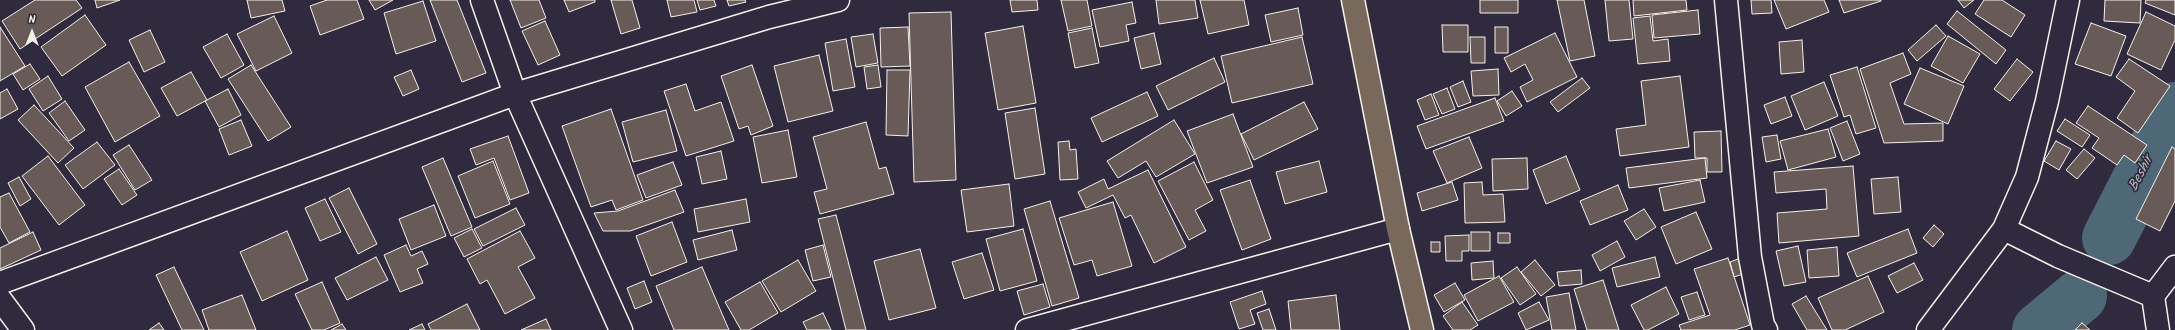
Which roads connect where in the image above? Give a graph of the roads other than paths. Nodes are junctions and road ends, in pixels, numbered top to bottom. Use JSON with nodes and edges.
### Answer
{"nodes":[{"id":1,"x":482,"y":0,"type":"edge"},
{"id":2,"x":838,"y":0,"type":"edge"},
{"id":3,"x":1353,"y":0,"type":"edge"},
{"id":4,"x":1726,"y":0,"type":"edge"},
{"id":5,"x":2068,"y":0,"type":"edge"},
{"id":6,"x":768,"y":8,"type":"edge"},
{"id":7,"x":515,"y":94,"type":"junction"},
{"id":8,"x":1398,"y":229,"type":"junction"},
{"id":9,"x":2004,"y":229,"type":"junction"},
{"id":10,"x":2175,"y":267,"type":"edge"},
{"id":11,"x":0,"y":283,"type":"edge"},
{"id":12,"x":2153,"y":296,"type":"junction"},
{"id":13,"x":0,"y":299,"type":"edge"},
{"id":14,"x":23,"y":330,"type":"edge"},
{"id":15,"x":621,"y":330,"type":"edge"},
{"id":16,"x":1028,"y":330,"type":"edge"},
{"id":17,"x":1422,"y":330,"type":"edge"},
{"id":18,"x":1766,"y":330,"type":"edge"},
{"id":19,"x":1928,"y":330,"type":"edge"},
{"id":20,"x":2158,"y":330,"type":"edge"}],
"edges":[{"from":1,"to":7,"type":"street"},
{"from":2,"to":6,"type":"street"},
{"from":3,"to":8,"type":"main road"},
{"from":4,"to":18,"type":"street"},
{"from":5,"to":9,"type":"street"},
{"from":6,"to":7,"type":"street"},
{"from":7,"to":11,"type":"street"},
{"from":7,"to":15,"type":"street"},
{"from":8,"to":16,"type":"street"},
{"from":8,"to":17,"type":"main road"},
{"from":9,"to":12,"type":"street"},
{"from":9,"to":19,"type":"street"},
{"from":10,"to":12,"type":"street"},
{"from":12,"to":20,"type":"street"},
{"from":13,"to":14,"type":"street"}]}
